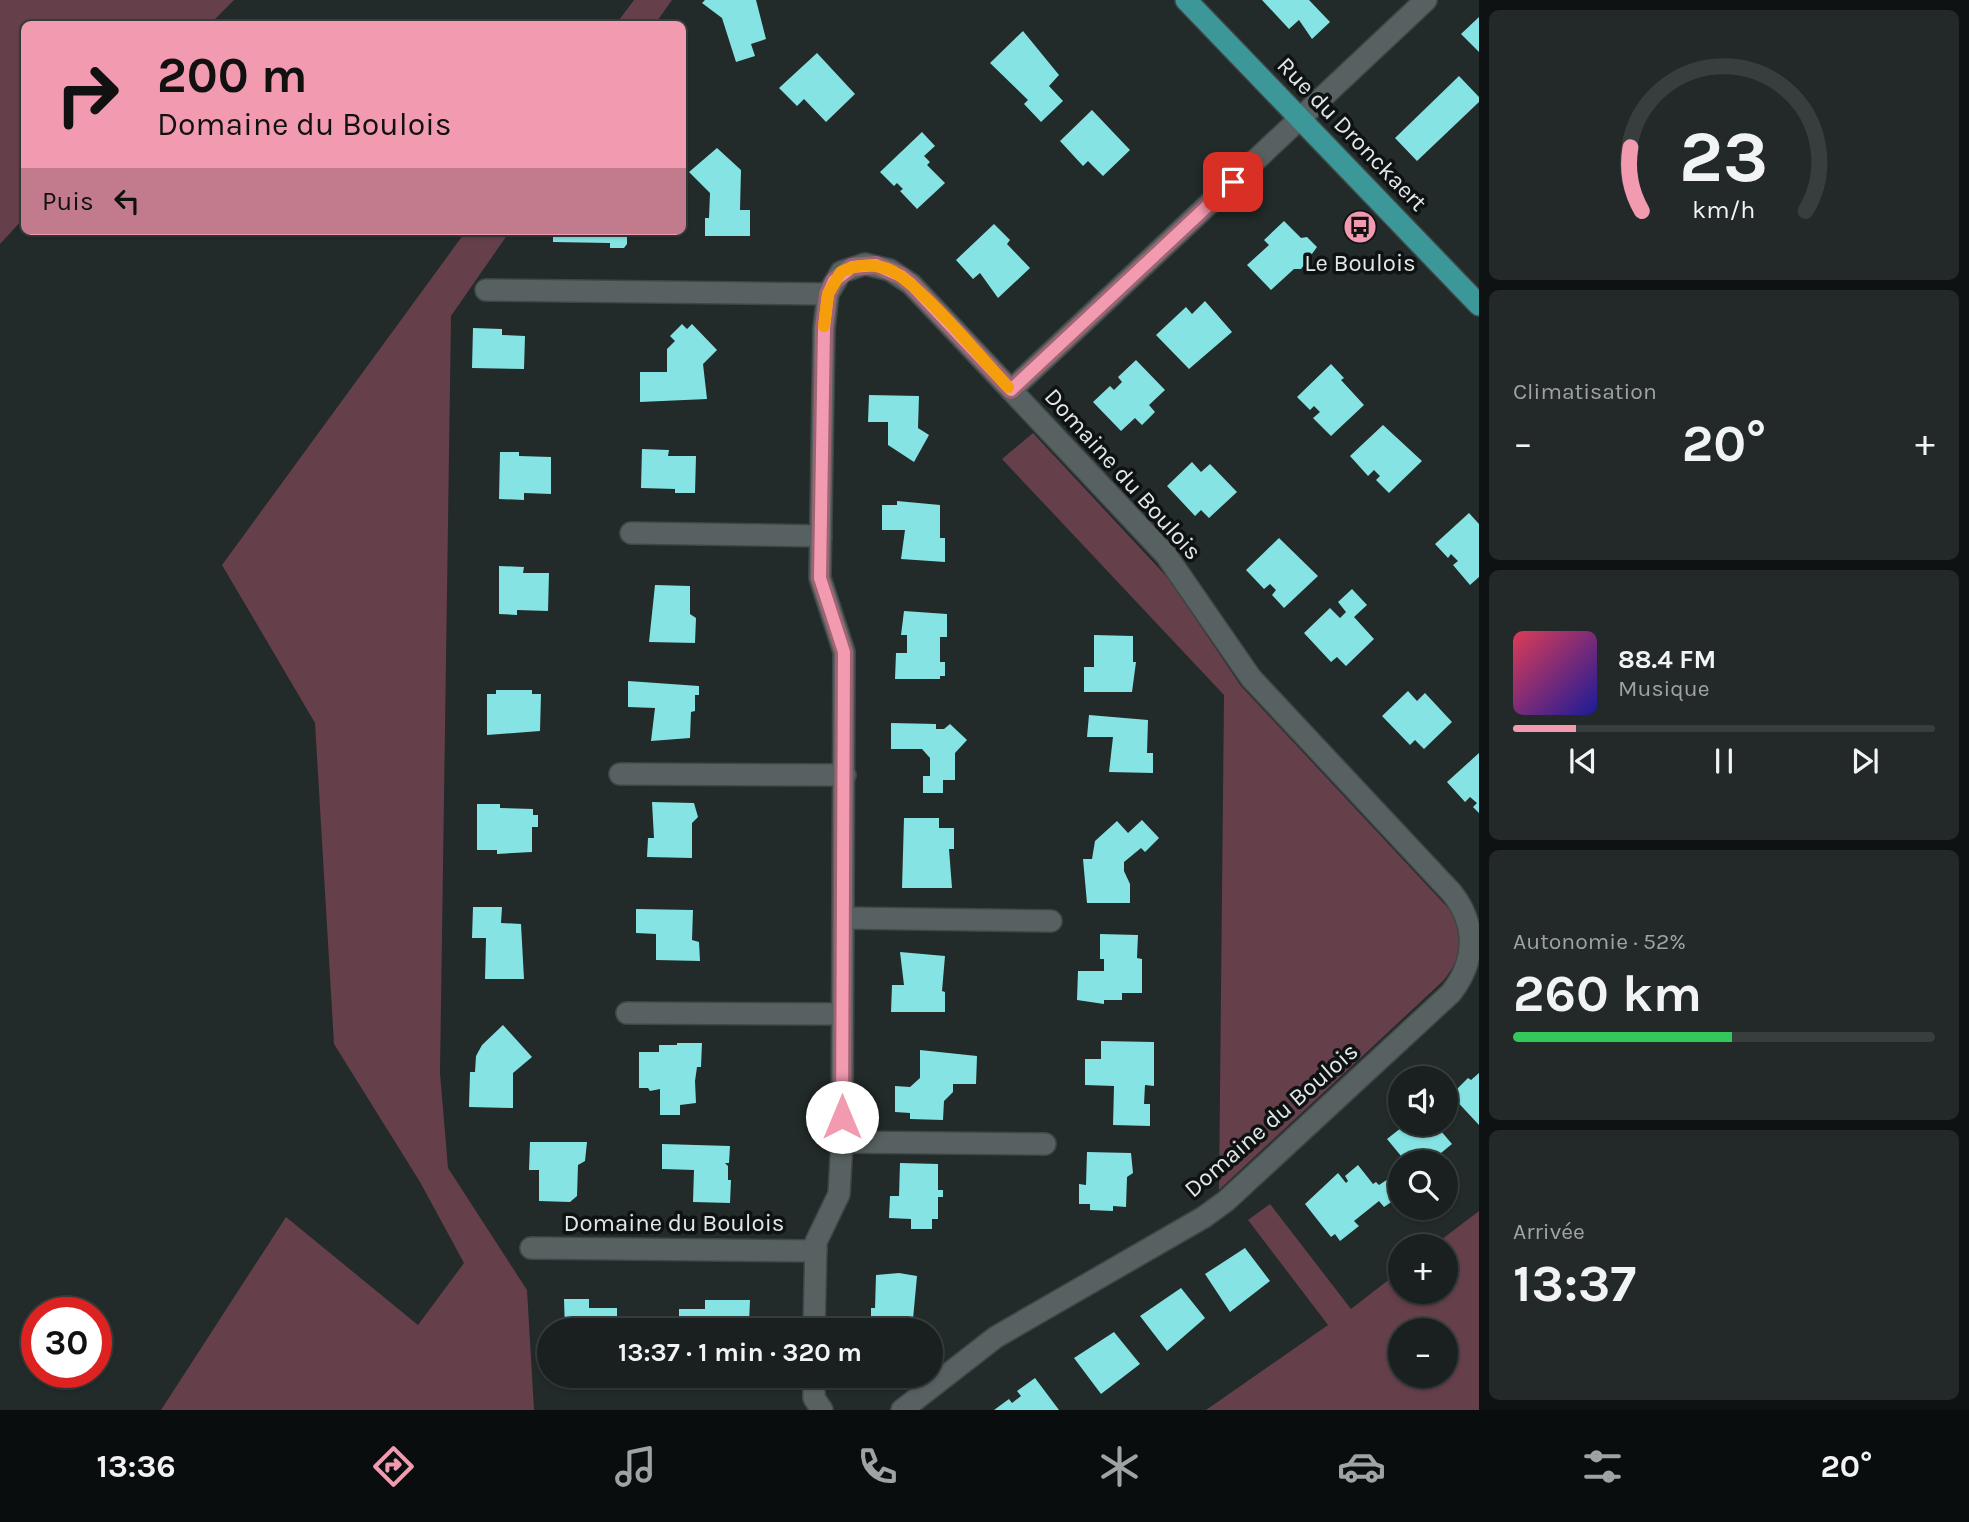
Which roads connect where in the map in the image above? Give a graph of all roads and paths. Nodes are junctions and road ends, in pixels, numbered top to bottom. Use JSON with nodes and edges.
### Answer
{"nodes":[{"id":1,"x":1186,"y":0,"type":"edge"},
{"id":2,"x":1426,"y":0,"type":"edge"},
{"id":3,"x":1301,"y":119,"type":"junction"},
{"id":4,"x":486,"y":290,"type":"dead end"},
{"id":5,"x":828,"y":294,"type":"junction"},
{"id":6,"x":1479,"y":305,"type":"edge"},
{"id":7,"x":1011,"y":390,"type":"junction"},
{"id":8,"x":631,"y":533,"type":"dead end"},
{"id":9,"x":821,"y":536,"type":"junction"},
{"id":10,"x":620,"y":774,"type":"dead end"},
{"id":11,"x":845,"y":775,"type":"junction"},
{"id":12,"x":844,"y":918,"type":"junction"},
{"id":13,"x":1051,"y":921,"type":"dead end"},
{"id":14,"x":1474,"y":954,"type":"edge"},
{"id":15,"x":627,"y":1013,"type":"dead end"},
{"id":16,"x":842,"y":1014,"type":"junction"},
{"id":17,"x":842,"y":1143,"type":"junction"},
{"id":18,"x":1045,"y":1144,"type":"dead end"},
{"id":19,"x":531,"y":1248,"type":"dead end"},
{"id":20,"x":816,"y":1251,"type":"junction"},
{"id":21,"x":814,"y":1318,"type":"edge"},
{"id":22,"x":814,"y":1388,"type":"edge"},
{"id":23,"x":822,"y":1410,"type":"edge"},
{"id":24,"x":902,"y":1410,"type":"edge"}],
"edges":[{"from":1,"to":3,"type":"main road","name":"Rue du Dronckaert"},
{"from":2,"to":3,"type":"street","name":"Domaine du Boulois"},
{"from":3,"to":6,"type":"main road","name":"Rue du Dronckaert"},
{"from":3,"to":7,"type":"street","name":"Domaine du Boulois"},
{"from":4,"to":5,"type":"street"},
{"from":5,"to":7,"type":"street","name":"Domaine du Boulois"},
{"from":5,"to":9,"type":"street","name":"Domaine du Boulois"},
{"from":7,"to":14,"type":"street","name":"Domaine du Boulois"},
{"from":8,"to":9,"type":"street"},
{"from":9,"to":11,"type":"street","name":"Domaine du Boulois"},
{"from":10,"to":11,"type":"street"},
{"from":11,"to":12,"type":"street","name":"Domaine du Boulois"},
{"from":12,"to":13,"type":"street"},
{"from":12,"to":16,"type":"street","name":"Domaine du Boulois"},
{"from":14,"to":24,"type":"street","name":"Domaine du Boulois"},
{"from":15,"to":16,"type":"street"},
{"from":16,"to":17,"type":"street","name":"Domaine du Boulois"},
{"from":17,"to":18,"type":"street"},
{"from":17,"to":20,"type":"street","name":"Domaine du Boulois"},
{"from":19,"to":20,"type":"street","name":"Domaine du Boulois"},
{"from":20,"to":21,"type":"street","name":"Domaine du Boulois"},
{"from":22,"to":23,"type":"street"}]}
